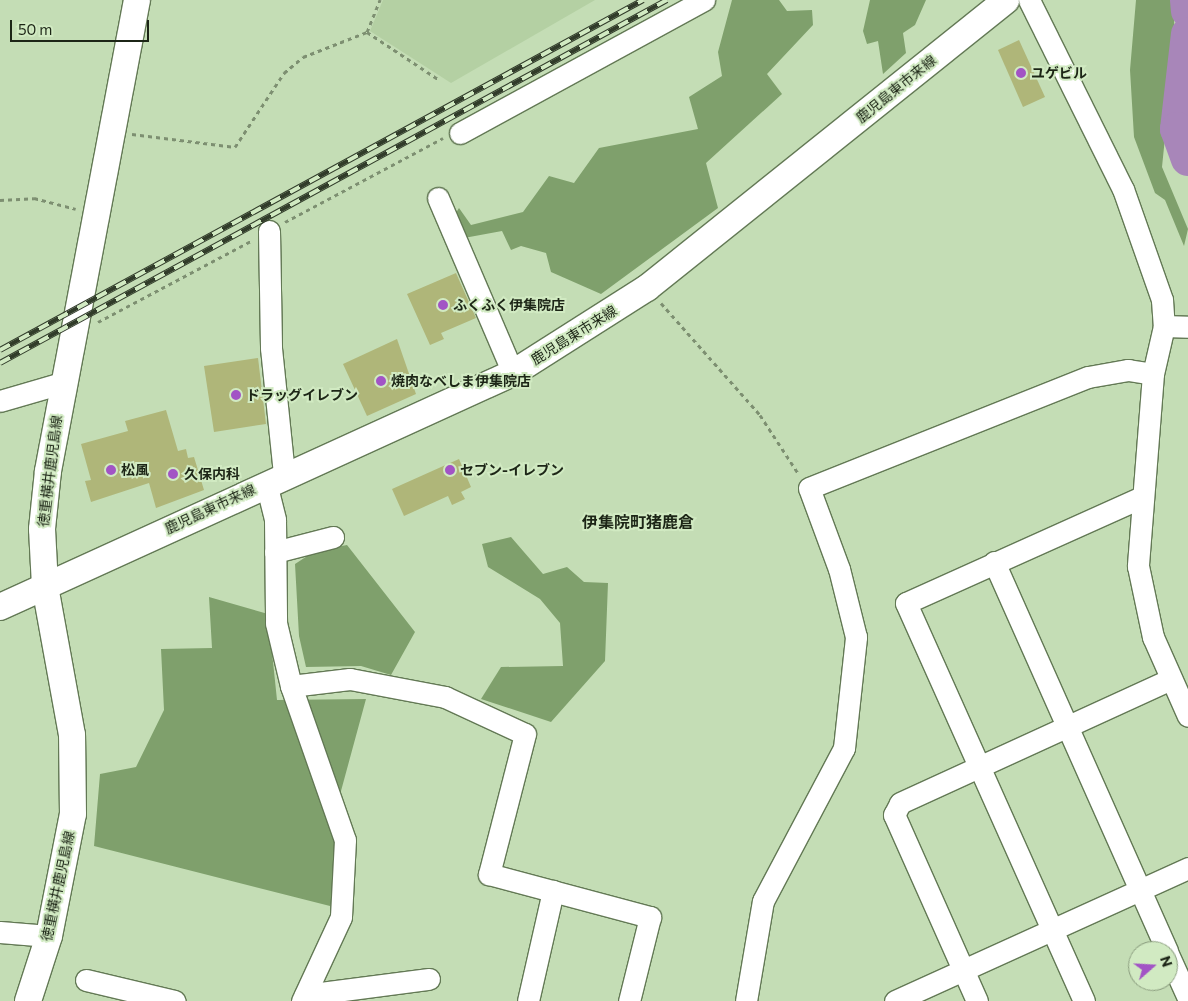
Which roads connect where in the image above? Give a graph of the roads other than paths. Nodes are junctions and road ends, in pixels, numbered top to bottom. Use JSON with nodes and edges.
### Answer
{"nodes":[{"id":1,"x":137,"y":0,"type":"edge"},
{"id":2,"x":704,"y":0,"type":"edge"},
{"id":3,"x":1006,"y":0,"type":"edge"},
{"id":4,"x":1029,"y":0,"type":"edge"},
{"id":5,"x":460,"y":133,"type":"dead end"},
{"id":6,"x":438,"y":198,"type":"dead end"},
{"id":7,"x":269,"y":231,"type":"dead end"},
{"id":8,"x":1164,"y":326,"type":"junction"},
{"id":9,"x":1188,"y":327,"type":"edge"},
{"id":10,"x":513,"y":373,"type":"junction"},
{"id":11,"x":1153,"y":374,"type":"junction"},
{"id":12,"x":62,"y":383,"type":"junction"},
{"id":13,"x":0,"y":401,"type":"edge"},
{"id":14,"x":275,"y":479,"type":"junction"},
{"id":15,"x":1142,"y":497,"type":"junction"},
{"id":16,"x":334,"y":537,"type":"dead end"},
{"id":17,"x":275,"y":552,"type":"junction"},
{"id":18,"x":994,"y":562,"type":"junction"},
{"id":19,"x":46,"y":586,"type":"junction"},
{"id":20,"x":0,"y":607,"type":"edge"},
{"id":21,"x":1171,"y":679,"type":"junction"},
{"id":22,"x":291,"y":686,"type":"junction"},
{"id":23,"x":1188,"y":716,"type":"edge"},
{"id":24,"x":1066,"y":727,"type":"junction"},
{"id":25,"x":979,"y":767,"type":"junction"},
{"id":26,"x":1188,"y":868,"type":"edge"},
{"id":27,"x":1139,"y":890,"type":"junction"},
{"id":28,"x":553,"y":891,"type":"junction"},
{"id":29,"x":1052,"y":930,"type":"junction"},
{"id":30,"x":0,"y":932,"type":"edge"},
{"id":31,"x":49,"y":936,"type":"junction"},
{"id":32,"x":1162,"y":941,"type":"edge"},
{"id":33,"x":964,"y":970,"type":"junction"},
{"id":34,"x":1178,"y":976,"type":"edge"},
{"id":35,"x":428,"y":979,"type":"dead end"},
{"id":36,"x":86,"y":980,"type":"dead end"},
{"id":37,"x":303,"y":998,"type":"edge"},
{"id":38,"x":1188,"y":998,"type":"edge"},
{"id":39,"x":28,"y":1001,"type":"edge"},
{"id":40,"x":174,"y":1001,"type":"edge"},
{"id":41,"x":528,"y":1001,"type":"edge"},
{"id":42,"x":629,"y":1001,"type":"edge"},
{"id":43,"x":746,"y":1001,"type":"edge"},
{"id":44,"x":895,"y":1001,"type":"edge"},
{"id":45,"x":977,"y":1001,"type":"edge"},
{"id":46,"x":1084,"y":1001,"type":"edge"}],
"edges":[{"from":1,"to":12,"type":"main road","name":"徳重横井鹿児島線"},
{"from":2,"to":5,"type":"street"},
{"from":3,"to":10,"type":"main road","name":"鹿児島東市来線"},
{"from":4,"to":8,"type":"street"},
{"from":6,"to":10,"type":"street"},
{"from":7,"to":14,"type":"street"},
{"from":8,"to":9,"type":"street"},
{"from":8,"to":11,"type":"street"},
{"from":10,"to":14,"type":"main road","name":"鹿児島東市来線"},
{"from":11,"to":15,"type":"street"},
{"from":11,"to":43,"type":"street"},
{"from":12,"to":13,"type":"street"},
{"from":12,"to":19,"type":"main road","name":"徳重横井鹿児島線"},
{"from":14,"to":17,"type":"street"},
{"from":14,"to":19,"type":"main road","name":"鹿児島東市来線"},
{"from":15,"to":18,"type":"street"},
{"from":15,"to":21,"type":"street"},
{"from":16,"to":17,"type":"street"},
{"from":17,"to":22,"type":"street"},
{"from":18,"to":24,"type":"street"},
{"from":18,"to":25,"type":"street"},
{"from":19,"to":20,"type":"main road","name":"鹿児島東市来線"},
{"from":19,"to":31,"type":"main road","name":"徳重横井鹿児島線"},
{"from":21,"to":23,"type":"street"},
{"from":21,"to":24,"type":"street"},
{"from":22,"to":28,"type":"street"},
{"from":22,"to":37,"type":"street"},
{"from":24,"to":25,"type":"street"},
{"from":24,"to":27,"type":"street"},
{"from":25,"to":29,"type":"street"},
{"from":25,"to":33,"type":"street"},
{"from":26,"to":27,"type":"street"},
{"from":27,"to":29,"type":"street"},
{"from":27,"to":32,"type":"street"},
{"from":28,"to":41,"type":"street"},
{"from":28,"to":42,"type":"street"},
{"from":29,"to":33,"type":"street"},
{"from":29,"to":46,"type":"street"},
{"from":30,"to":31,"type":"street"},
{"from":31,"to":39,"type":"main road","name":"徳重横井鹿児島線"},
{"from":33,"to":44,"type":"street"},
{"from":33,"to":45,"type":"street"},
{"from":34,"to":38,"type":"street"},
{"from":35,"to":37,"type":"street"},
{"from":36,"to":40,"type":"street"}]}
